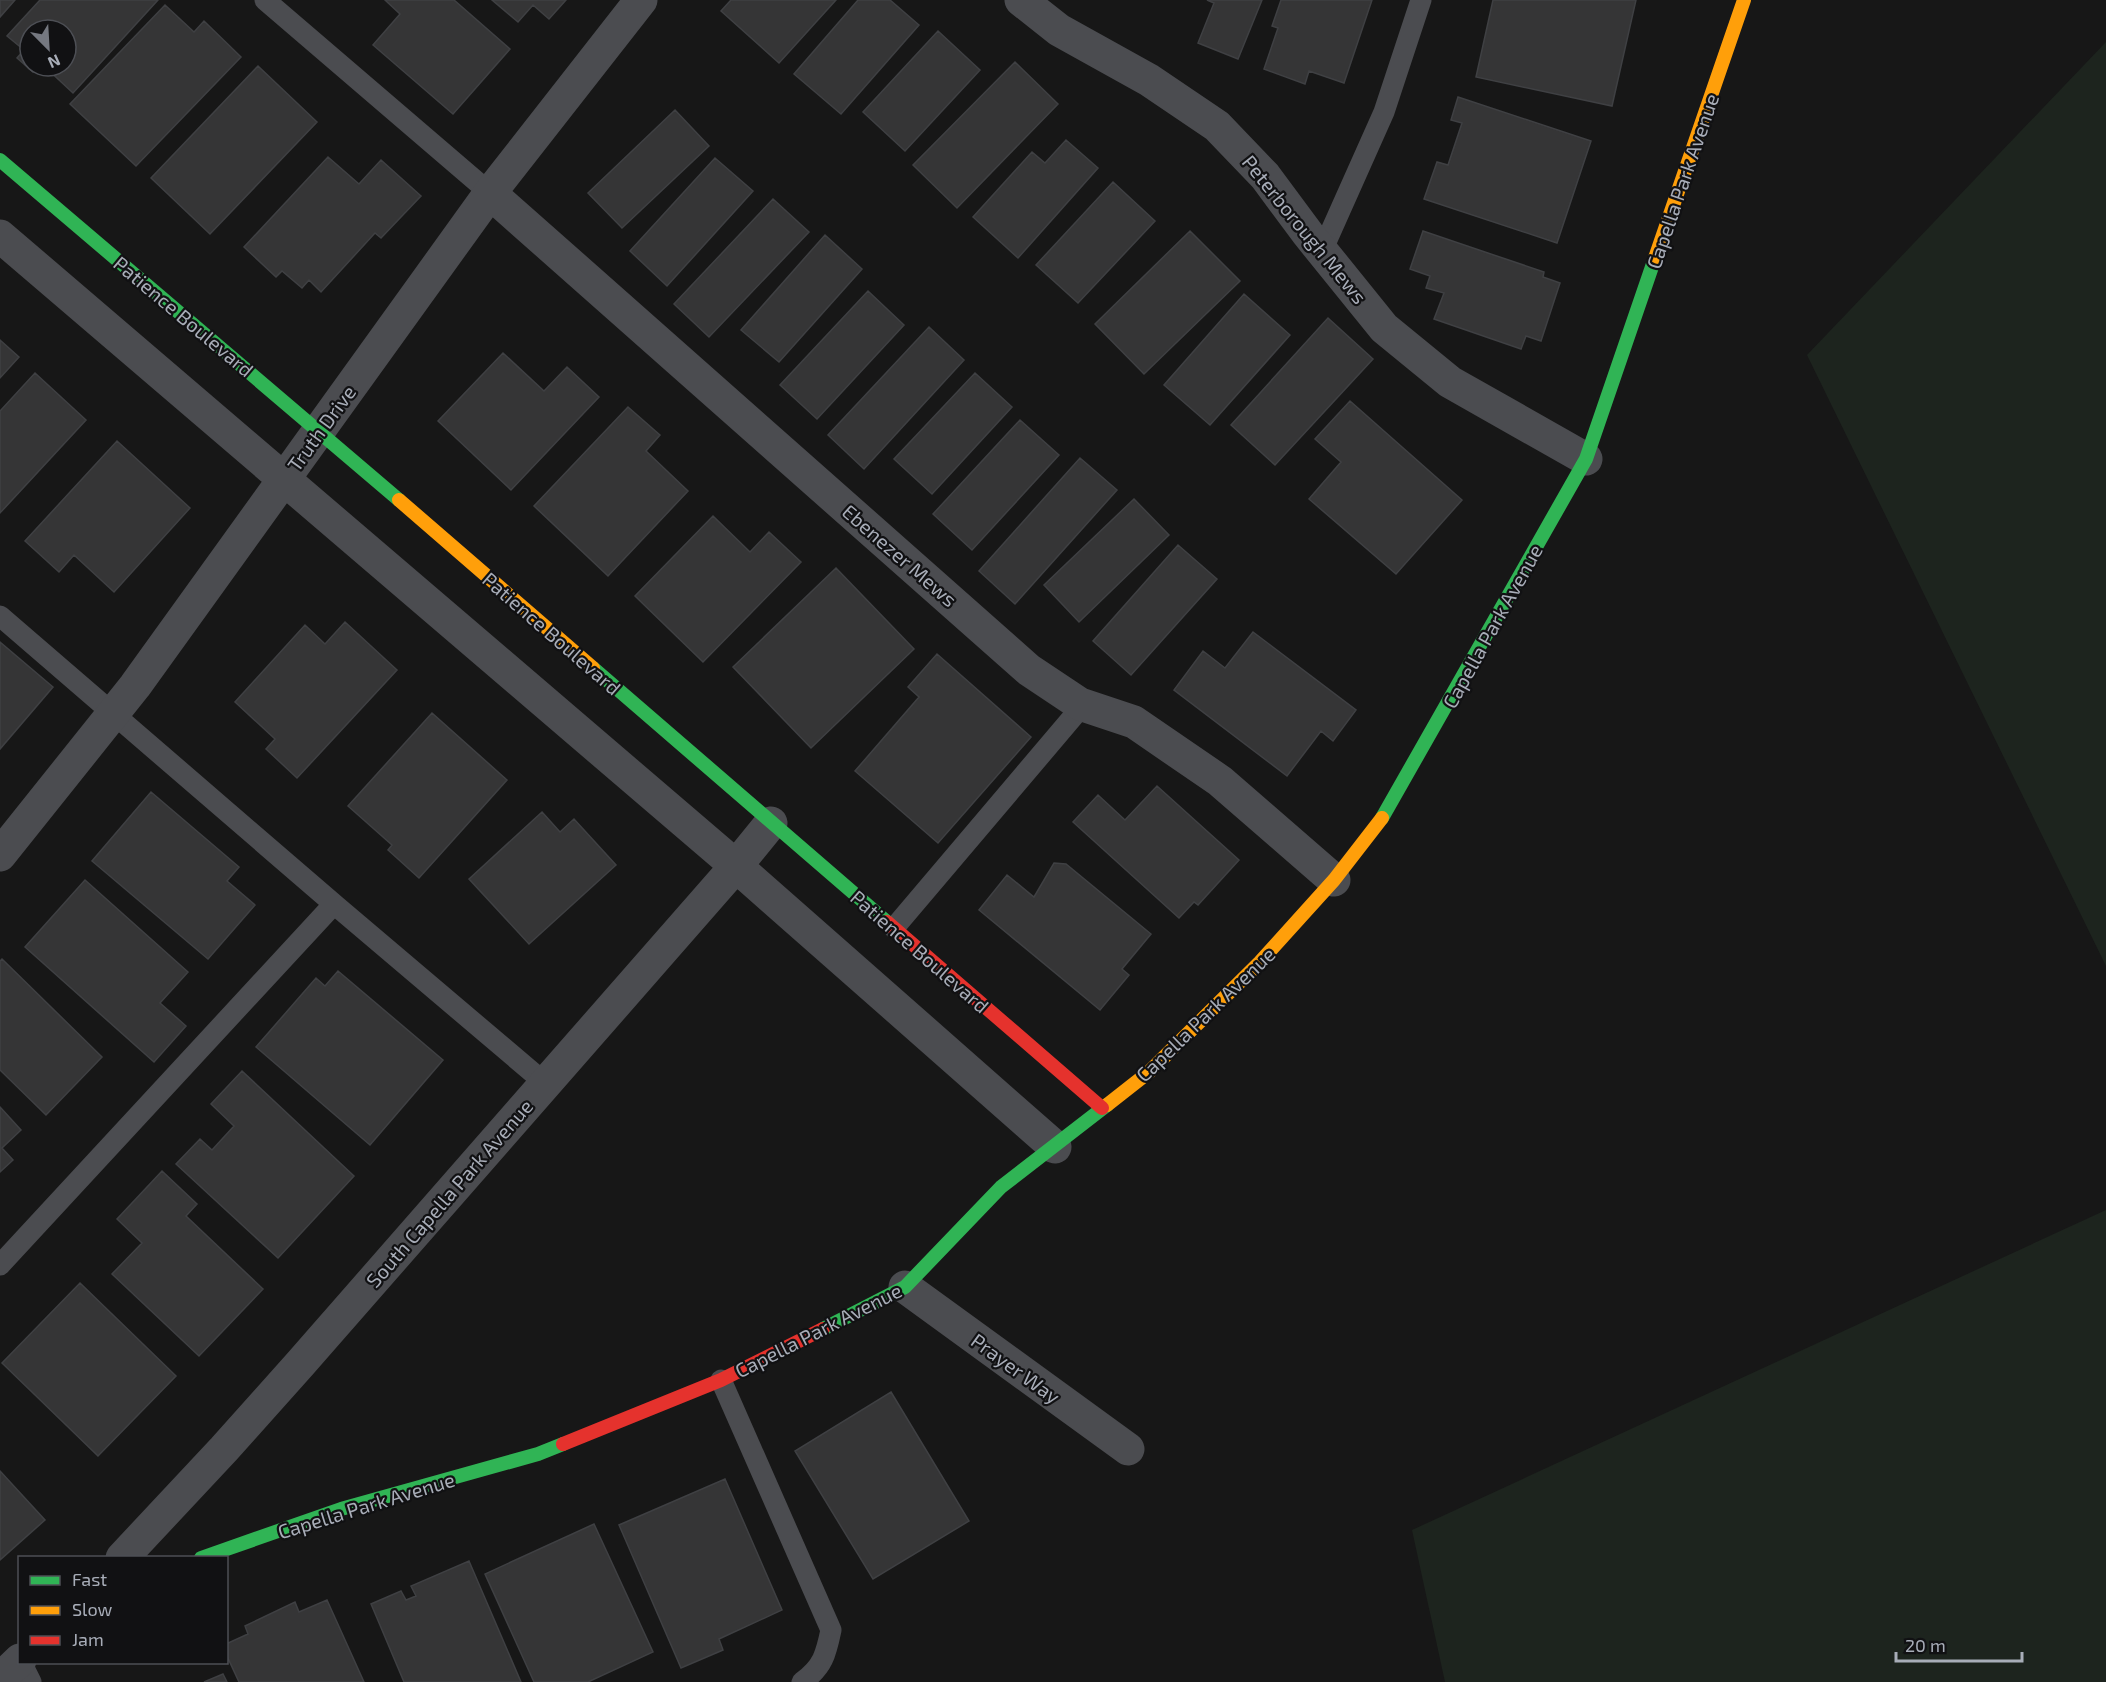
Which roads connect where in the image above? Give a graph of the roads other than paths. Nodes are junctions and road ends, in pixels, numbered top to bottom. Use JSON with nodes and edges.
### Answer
{"nodes":[{"id":1,"x":265,"y":0,"type":"edge"},
{"id":2,"x":641,"y":0,"type":"edge"},
{"id":3,"x":1021,"y":0,"type":"edge"},
{"id":4,"x":1421,"y":0,"type":"edge"},
{"id":5,"x":1744,"y":0,"type":"edge"},
{"id":6,"x":0,"y":160,"type":"edge"},
{"id":7,"x":490,"y":194,"type":"junction"},
{"id":8,"x":0,"y":236,"type":"edge"},
{"id":9,"x":1322,"y":251,"type":"junction"},
{"id":10,"x":319,"y":431,"type":"junction"},
{"id":11,"x":1586,"y":459,"type":"junction"},
{"id":12,"x":285,"y":479,"type":"junction"},
{"id":13,"x":0,"y":616,"type":"edge"},
{"id":14,"x":1083,"y":705,"type":"junction"},
{"id":15,"x":113,"y":714,"type":"junction"},
{"id":16,"x":771,"y":823,"type":"junction"},
{"id":17,"x":0,"y":855,"type":"edge"},
{"id":18,"x":736,"y":866,"type":"junction"},
{"id":19,"x":1334,"y":880,"type":"junction"},
{"id":20,"x":334,"y":904,"type":"junction"},
{"id":21,"x":894,"y":928,"type":"junction"},
{"id":22,"x":545,"y":1083,"type":"junction"},
{"id":23,"x":1102,"y":1108,"type":"junction"},
{"id":24,"x":1054,"y":1148,"type":"junction"},
{"id":25,"x":0,"y":1265,"type":"edge"},
{"id":26,"x":905,"y":1287,"type":"junction"},
{"id":27,"x":721,"y":1380,"type":"junction"},
{"id":28,"x":1128,"y":1449,"type":"dead end"},
{"id":29,"x":123,"y":1556,"type":"edge"},
{"id":30,"x":204,"y":1556,"type":"edge"},
{"id":31,"x":18,"y":1663,"type":"edge"},
{"id":32,"x":22,"y":1664,"type":"edge"},
{"id":33,"x":0,"y":1679,"type":"edge"},
{"id":34,"x":31,"y":1682,"type":"edge"},
{"id":35,"x":802,"y":1682,"type":"edge"}],
"edges":[{"from":1,"to":7,"type":"lane"},
{"from":2,"to":7,"type":"street","name":"Truth Drive"},
{"from":3,"to":9,"type":"street","name":"Peterborough Mews"},
{"from":4,"to":9,"type":"lane"},
{"from":5,"to":11,"type":"street","name":"Capella Park Avenue"},
{"from":6,"to":10,"type":"street","name":"Patience Boulevard"},
{"from":7,"to":10,"type":"street","name":"Truth Drive"},
{"from":7,"to":14,"type":"street","name":"Ebenezer Mews"},
{"from":8,"to":12,"type":"street"},
{"from":9,"to":11,"type":"street","name":"Peterborough Mews"},
{"from":10,"to":12,"type":"street","name":"Truth Drive"},
{"from":10,"to":16,"type":"street","name":"Patience Boulevard"},
{"from":11,"to":19,"type":"street","name":"Capella Park Avenue"},
{"from":12,"to":15,"type":"street","name":"Truth Drive"},
{"from":12,"to":18,"type":"street"},
{"from":13,"to":15,"type":"lane"},
{"from":14,"to":19,"type":"street","name":"Ebenezer Mews"},
{"from":14,"to":21,"type":"lane"},
{"from":15,"to":17,"type":"street","name":"Truth Drive"},
{"from":15,"to":20,"type":"lane"},
{"from":16,"to":18,"type":"street","name":"South Capella Park Avenue"},
{"from":16,"to":21,"type":"street","name":"Patience Boulevard"},
{"from":18,"to":22,"type":"street","name":"South Capella Park Avenue"},
{"from":18,"to":24,"type":"street"},
{"from":19,"to":23,"type":"street","name":"Capella Park Avenue"},
{"from":20,"to":22,"type":"lane"},
{"from":20,"to":25,"type":"lane"},
{"from":21,"to":23,"type":"street","name":"Patience Boulevard"},
{"from":22,"to":29,"type":"street","name":"South Capella Park Avenue"},
{"from":23,"to":24,"type":"street","name":"Capella Park Avenue"},
{"from":24,"to":26,"type":"street","name":"Capella Park Avenue"},
{"from":26,"to":27,"type":"street","name":"Capella Park Avenue"},
{"from":26,"to":28,"type":"street","name":"Prayer Way"},
{"from":27,"to":30,"type":"street","name":"Capella Park Avenue"},
{"from":27,"to":35,"type":"lane"},
{"from":31,"to":33,"type":"street"},
{"from":32,"to":34,"type":"lane"}]}
